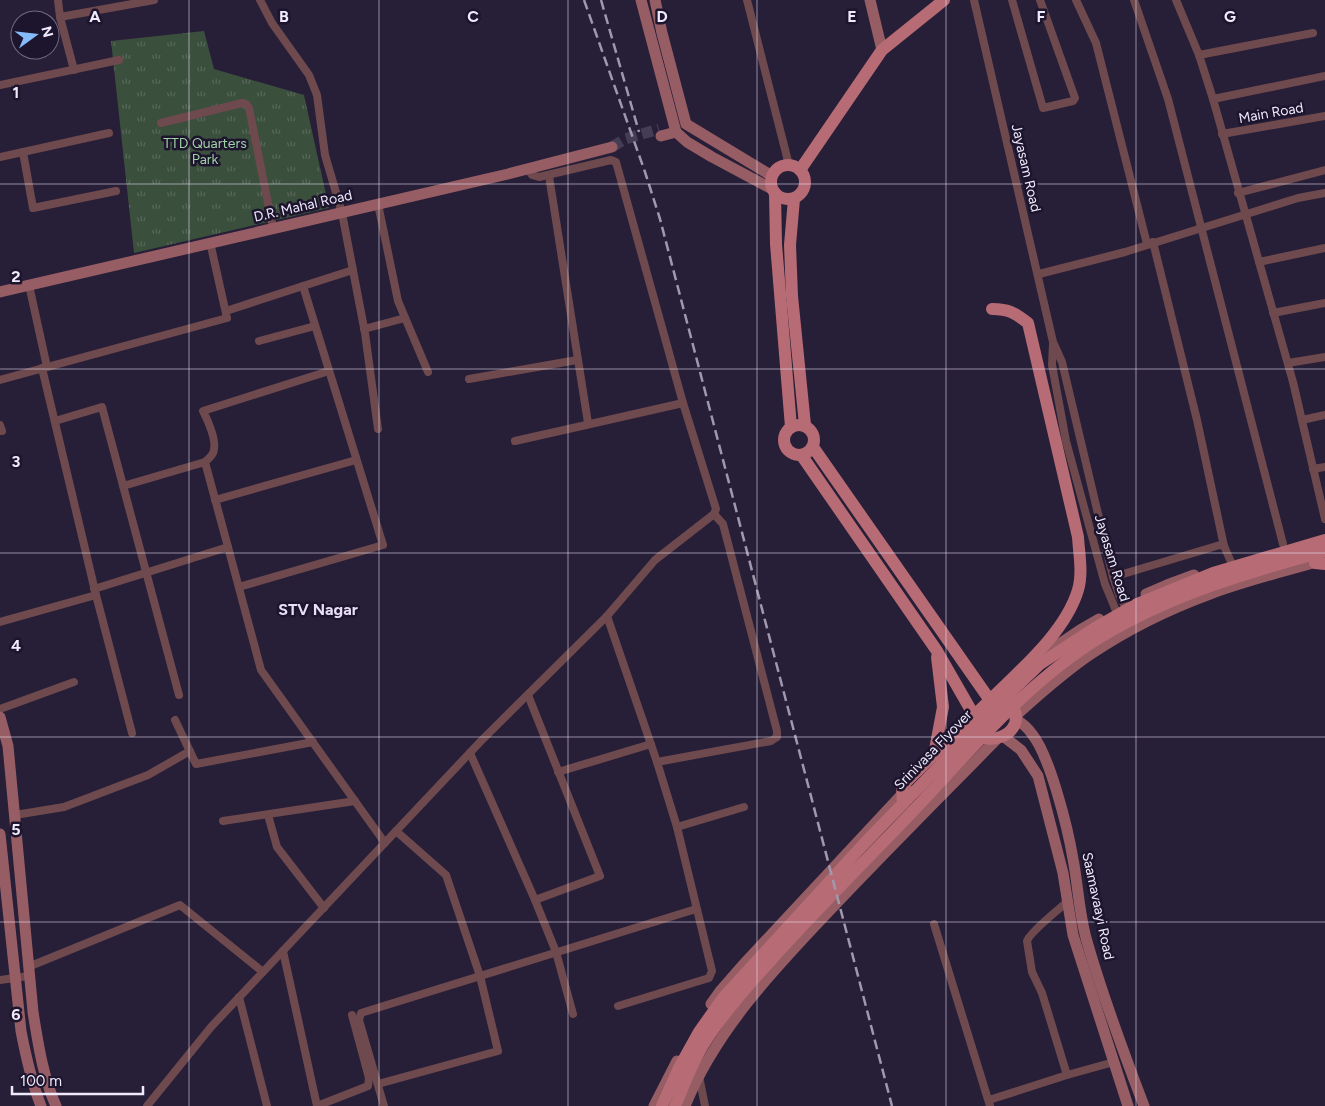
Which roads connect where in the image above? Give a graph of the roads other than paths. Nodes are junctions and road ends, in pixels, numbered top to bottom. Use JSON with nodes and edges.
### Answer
{"nodes":[{"id":1,"x":154,"y":0,"type":"edge"},
{"id":2,"x":260,"y":0,"type":"edge"},
{"id":3,"x":641,"y":0,"type":"edge"},
{"id":4,"x":655,"y":0,"type":"edge"},
{"id":5,"x":747,"y":0,"type":"edge"},
{"id":6,"x":870,"y":0,"type":"edge"},
{"id":7,"x":944,"y":0,"type":"edge"},
{"id":8,"x":974,"y":0,"type":"edge"},
{"id":9,"x":1012,"y":0,"type":"edge"},
{"id":10,"x":1040,"y":0,"type":"edge"},
{"id":11,"x":1076,"y":0,"type":"edge"},
{"id":12,"x":1134,"y":0,"type":"edge"},
{"id":13,"x":1176,"y":0,"type":"edge"},
{"id":14,"x":134,"y":2,"type":"edge"},
{"id":15,"x":60,"y":17,"type":"joint"},
{"id":16,"x":1313,"y":33,"type":"dead end"},
{"id":17,"x":882,"y":50,"type":"junction"},
{"id":18,"x":1200,"y":55,"type":"junction"},
{"id":19,"x":119,"y":60,"type":"dead end"},
{"id":20,"x":74,"y":70,"type":"junction"},
{"id":21,"x":1325,"y":76,"type":"edge"},
{"id":22,"x":0,"y":85,"type":"edge"},
{"id":23,"x":1213,"y":99,"type":"junction"},
{"id":24,"x":1325,"y":116,"type":"edge"},
{"id":25,"x":161,"y":123,"type":"dead end"},
{"id":26,"x":674,"y":128,"type":"junction"},
{"id":27,"x":109,"y":133,"type":"dead end"},
{"id":28,"x":660,"y":133,"type":"tunnel mouth"},
{"id":29,"x":1222,"y":134,"type":"junction"},
{"id":30,"x":612,"y":147,"type":"tunnel mouth"},
{"id":31,"x":23,"y":152,"type":"junction"},
{"id":32,"x":0,"y":157,"type":"edge"},
{"id":33,"x":795,"y":167,"type":"junction"},
{"id":34,"x":528,"y":169,"type":"junction"},
{"id":35,"x":1325,"y":170,"type":"edge"},
{"id":36,"x":548,"y":176,"type":"junction"},
{"id":37,"x":773,"y":186,"type":"junction"},
{"id":38,"x":116,"y":191,"type":"dead end"},
{"id":39,"x":1238,"y":192,"type":"junction"},
{"id":40,"x":1325,"y":193,"type":"edge"},
{"id":41,"x":794,"y":199,"type":"junction"},
{"id":42,"x":378,"y":204,"type":"junction"},
{"id":43,"x":342,"y":213,"type":"junction"},
{"id":44,"x":1245,"y":214,"type":"junction"},
{"id":45,"x":273,"y":228,"type":"junction"},
{"id":46,"x":1202,"y":228,"type":"junction"},
{"id":47,"x":210,"y":242,"type":"junction"},
{"id":48,"x":1150,"y":243,"type":"junction"},
{"id":49,"x":1325,"y":248,"type":"edge"},
{"id":50,"x":1259,"y":262,"type":"junction"},
{"id":51,"x":352,"y":270,"type":"junction"},
{"id":52,"x":1039,"y":274,"type":"junction"},
{"id":53,"x":29,"y":285,"type":"junction"},
{"id":54,"x":303,"y":286,"type":"junction"},
{"id":55,"x":0,"y":290,"type":"edge"},
{"id":56,"x":1325,"y":303,"type":"edge"},
{"id":57,"x":992,"y":309,"type":"dead end"},
{"id":58,"x":226,"y":311,"type":"junction"},
{"id":59,"x":1274,"y":313,"type":"junction"},
{"id":60,"x":405,"y":318,"type":"junction"},
{"id":61,"x":315,"y":326,"type":"junction"},
{"id":62,"x":364,"y":329,"type":"junction"},
{"id":63,"x":259,"y":341,"type":"dead end"},
{"id":64,"x":1053,"y":342,"type":"junction"},
{"id":65,"x":1325,"y":357,"type":"edge"},
{"id":66,"x":577,"y":360,"type":"junction"},
{"id":67,"x":1288,"y":363,"type":"junction"},
{"id":68,"x":44,"y":368,"type":"junction"},
{"id":69,"x":329,"y":371,"type":"junction"},
{"id":70,"x":428,"y":372,"type":"dead end"},
{"id":71,"x":469,"y":379,"type":"dead end"},
{"id":72,"x":0,"y":380,"type":"edge"},
{"id":73,"x":684,"y":403,"type":"junction"},
{"id":74,"x":1325,"y":415,"type":"edge"},
{"id":75,"x":1302,"y":420,"type":"junction"},
{"id":76,"x":54,"y":421,"type":"junction"},
{"id":77,"x":0,"y":425,"type":"edge"},
{"id":78,"x":805,"y":425,"type":"junction"},
{"id":79,"x":586,"y":426,"type":"junction"},
{"id":80,"x":791,"y":427,"type":"junction"},
{"id":81,"x":378,"y":429,"type":"dead end"},
{"id":82,"x":0,"y":431,"type":"edge"},
{"id":83,"x":515,"y":441,"type":"dead end"},
{"id":84,"x":813,"y":446,"type":"junction"},
{"id":85,"x":802,"y":456,"type":"junction"},
{"id":86,"x":356,"y":460,"type":"junction"},
{"id":87,"x":205,"y":462,"type":"junction"},
{"id":88,"x":1325,"y":466,"type":"edge"},
{"id":89,"x":1313,"y":470,"type":"junction"},
{"id":90,"x":123,"y":486,"type":"junction"},
{"id":91,"x":215,"y":500,"type":"junction"},
{"id":92,"x":1323,"y":504,"type":"edge"},
{"id":93,"x":714,"y":514,"type":"junction"},
{"id":94,"x":1325,"y":519,"type":"edge"},
{"id":95,"x":1325,"y":532,"type":"edge"},
{"id":96,"x":1325,"y":536,"type":"edge"},
{"id":97,"x":1325,"y":540,"type":"edge"},
{"id":98,"x":1284,"y":544,"type":"junction"},
{"id":99,"x":1224,"y":546,"type":"junction"},
{"id":100,"x":228,"y":547,"type":"junction"},
{"id":101,"x":1325,"y":551,"type":"edge"},
{"id":102,"x":1238,"y":559,"type":"junction"},
{"id":103,"x":1322,"y":562,"type":"edge"},
{"id":104,"x":146,"y":572,"type":"junction"},
{"id":105,"x":1113,"y":577,"type":"junction"},
{"id":106,"x":239,"y":588,"type":"junction"},
{"id":107,"x":95,"y":592,"type":"junction"},
{"id":108,"x":1119,"y":608,"type":"junction"},
{"id":109,"x":607,"y":616,"type":"junction"},
{"id":110,"x":0,"y":622,"type":"edge"},
{"id":111,"x":1132,"y":629,"type":"junction"},
{"id":112,"x":936,"y":651,"type":"junction"},
{"id":113,"x":74,"y":682,"type":"dead end"},
{"id":114,"x":180,"y":695,"type":"dead end"},
{"id":115,"x":528,"y":695,"type":"junction"},
{"id":116,"x":990,"y":696,"type":"junction"},
{"id":117,"x":0,"y":709,"type":"edge"},
{"id":118,"x":0,"y":716,"type":"edge"},
{"id":119,"x":971,"y":716,"type":"junction"},
{"id":120,"x":1015,"y":718,"type":"junction"},
{"id":121,"x":175,"y":720,"type":"dead end"},
{"id":122,"x":132,"y":733,"type":"dead end"},
{"id":123,"x":1001,"y":738,"type":"junction"},
{"id":124,"x":313,"y":742,"type":"junction"},
{"id":125,"x":651,"y":744,"type":"junction"},
{"id":126,"x":190,"y":751,"type":"junction"},
{"id":127,"x":470,"y":753,"type":"junction"},
{"id":128,"x":933,"y":760,"type":"junction"},
{"id":129,"x":657,"y":762,"type":"junction"},
{"id":130,"x":558,"y":772,"type":"junction"},
{"id":131,"x":355,"y":801,"type":"junction"},
{"id":132,"x":903,"y":803,"type":"junction"},
{"id":133,"x":744,"y":807,"type":"dead end"},
{"id":134,"x":268,"y":814,"type":"junction"},
{"id":135,"x":15,"y":815,"type":"junction"},
{"id":136,"x":222,"y":822,"type":"dead end"},
{"id":137,"x":677,"y":827,"type":"junction"},
{"id":138,"x":396,"y":831,"type":"junction"},
{"id":139,"x":0,"y":834,"type":"edge"},
{"id":140,"x":385,"y":843,"type":"junction"},
{"id":141,"x":535,"y":900,"type":"junction"},
{"id":142,"x":1068,"y":902,"type":"junction"},
{"id":143,"x":324,"y":908,"type":"junction"},
{"id":144,"x":696,"y":909,"type":"junction"},
{"id":145,"x":934,"y":924,"type":"dead end"},
{"id":146,"x":283,"y":951,"type":"junction"},
{"id":147,"x":556,"y":952,"type":"junction"},
{"id":148,"x":29,"y":972,"type":"junction"},
{"id":149,"x":263,"y":972,"type":"junction"},
{"id":150,"x":480,"y":976,"type":"junction"},
{"id":151,"x":15,"y":978,"type":"junction"},
{"id":152,"x":0,"y":980,"type":"edge"},
{"id":153,"x":239,"y":997,"type":"junction"},
{"id":154,"x":618,"y":1006,"type":"dead end"},
{"id":155,"x":573,"y":1014,"type":"dead end"},
{"id":156,"x":352,"y":1016,"type":"dead end"},
{"id":157,"x":1114,"y":1062,"type":"junction"},
{"id":158,"x":1067,"y":1075,"type":"junction"},
{"id":159,"x":699,"y":1076,"type":"junction"},
{"id":160,"x":378,"y":1084,"type":"junction"},
{"id":161,"x":990,"y":1103,"type":"edge"},
{"id":162,"x":41,"y":1106,"type":"edge"},
{"id":163,"x":56,"y":1106,"type":"edge"},
{"id":164,"x":147,"y":1106,"type":"edge"},
{"id":165,"x":268,"y":1106,"type":"edge"},
{"id":166,"x":317,"y":1106,"type":"edge"},
{"id":167,"x":384,"y":1106,"type":"edge"},
{"id":168,"x":654,"y":1106,"type":"edge"},
{"id":169,"x":662,"y":1106,"type":"edge"},
{"id":170,"x":675,"y":1106,"type":"edge"},
{"id":171,"x":685,"y":1106,"type":"edge"},
{"id":172,"x":705,"y":1106,"type":"edge"},
{"id":173,"x":1128,"y":1106,"type":"edge"},
{"id":174,"x":1144,"y":1106,"type":"edge"}],
"edges":[{"from":1,"to":14,"type":"street"},
{"from":2,"to":43,"type":"street"},
{"from":3,"to":26,"type":"street"},
{"from":4,"to":37,"type":"street"},
{"from":5,"to":33,"type":"street"},
{"from":6,"to":17,"type":"street"},
{"from":7,"to":17,"type":"main road"},
{"from":8,"to":52,"type":"street","name":"Jayasam Road"},
{"from":9,"to":10,"type":"street"},
{"from":11,"to":48,"type":"street"},
{"from":12,"to":46,"type":"street"},
{"from":13,"to":18,"type":"street"},
{"from":14,"to":15,"type":"street"},
{"from":15,"to":20,"type":"street"},
{"from":16,"to":18,"type":"street"},
{"from":17,"to":33,"type":"main road"},
{"from":18,"to":23,"type":"street"},
{"from":19,"to":20,"type":"street"},
{"from":20,"to":22,"type":"street"},
{"from":21,"to":23,"type":"street"},
{"from":23,"to":29,"type":"street"},
{"from":24,"to":29,"type":"street","name":"Main Road"},
{"from":25,"to":45,"type":"street"},
{"from":26,"to":28,"type":"street"},
{"from":26,"to":37,"type":"street"},
{"from":27,"to":31,"type":"street"},
{"from":29,"to":39,"type":"street"},
{"from":30,"to":34,"type":"street","name":"D.R. Mahal Road"},
{"from":31,"to":32,"type":"street"},
{"from":31,"to":38,"type":"street"},
{"from":33,"to":37,"type":"main road"},
{"from":33,"to":41,"type":"main road"},
{"from":34,"to":36,"type":"street"},
{"from":34,"to":42,"type":"street","name":"D.R. Mahal Road"},
{"from":35,"to":39,"type":"street"},
{"from":36,"to":66,"type":"street"},
{"from":36,"to":73,"type":"street"},
{"from":37,"to":41,"type":"main road"},
{"from":37,"to":80,"type":"main road"},
{"from":39,"to":44,"type":"street"},
{"from":40,"to":44,"type":"street"},
{"from":41,"to":78,"type":"main road"},
{"from":42,"to":43,"type":"street","name":"D.R. Mahal Road"},
{"from":42,"to":60,"type":"street"},
{"from":43,"to":45,"type":"street","name":"D.R. Mahal Road"},
{"from":43,"to":51,"type":"street"},
{"from":44,"to":46,"type":"street"},
{"from":44,"to":50,"type":"street"},
{"from":45,"to":47,"type":"street","name":"D.R. Mahal Road"},
{"from":46,"to":48,"type":"street"},
{"from":46,"to":98,"type":"street"},
{"from":47,"to":53,"type":"street","name":"D.R. Mahal Road"},
{"from":47,"to":58,"type":"street"},
{"from":48,"to":52,"type":"street"},
{"from":48,"to":99,"type":"street"},
{"from":49,"to":50,"type":"street"},
{"from":50,"to":59,"type":"street"},
{"from":51,"to":54,"type":"street"},
{"from":51,"to":62,"type":"street"},
{"from":52,"to":64,"type":"street","name":"Jayasam Road"},
{"from":53,"to":55,"type":"street","name":"D.R. Mahal Road"},
{"from":53,"to":68,"type":"street"},
{"from":54,"to":58,"type":"street"},
{"from":54,"to":61,"type":"street"},
{"from":56,"to":59,"type":"street"},
{"from":57,"to":132,"type":"main road"},
{"from":58,"to":68,"type":"street"},
{"from":59,"to":67,"type":"street"},
{"from":60,"to":62,"type":"street"},
{"from":60,"to":70,"type":"street"},
{"from":61,"to":63,"type":"street"},
{"from":61,"to":69,"type":"street"},
{"from":62,"to":81,"type":"street"},
{"from":64,"to":105,"type":"street","name":"Jayasam Road"},
{"from":64,"to":108,"type":"street","name":"Jayasam Road"},
{"from":65,"to":67,"type":"street"},
{"from":66,"to":71,"type":"street"},
{"from":66,"to":79,"type":"street"},
{"from":67,"to":75,"type":"street"},
{"from":68,"to":72,"type":"street"},
{"from":68,"to":76,"type":"street"},
{"from":69,"to":86,"type":"street"},
{"from":69,"to":87,"type":"street"},
{"from":73,"to":79,"type":"street"},
{"from":73,"to":93,"type":"street"},
{"from":74,"to":75,"type":"street"},
{"from":75,"to":89,"type":"street"},
{"from":76,"to":90,"type":"street"},
{"from":76,"to":107,"type":"street"},
{"from":77,"to":82,"type":"street"},
{"from":78,"to":80,"type":"main road"},
{"from":78,"to":84,"type":"main road"},
{"from":79,"to":83,"type":"street"},
{"from":80,"to":85,"type":"main road"},
{"from":84,"to":85,"type":"main road"},
{"from":84,"to":116,"type":"main road"},
{"from":85,"to":112,"type":"main road"},
{"from":86,"to":91,"type":"street"},
{"from":86,"to":106,"type":"street"},
{"from":87,"to":90,"type":"street"},
{"from":87,"to":91,"type":"street"},
{"from":88,"to":89,"type":"street"},
{"from":89,"to":92,"type":"street"},
{"from":90,"to":104,"type":"street"},
{"from":91,"to":100,"type":"street"},
{"from":92,"to":94,"type":"street"},
{"from":93,"to":109,"type":"street"},
{"from":93,"to":129,"type":"street"},
{"from":95,"to":98,"type":"main road"},
{"from":96,"to":102,"type":"street"},
{"from":97,"to":132,"type":"main road","name":"Srinivasa Flyover"},
{"from":98,"to":102,"type":"main road"},
{"from":99,"to":102,"type":"street"},
{"from":99,"to":105,"type":"street"},
{"from":100,"to":104,"type":"street"},
{"from":100,"to":106,"type":"street"},
{"from":101,"to":170,"type":"main road","name":"Srinivasa Flyover"},
{"from":102,"to":108,"type":"street"},
{"from":103,"to":111,"type":"street"},
{"from":104,"to":107,"type":"street"},
{"from":104,"to":114,"type":"street"},
{"from":105,"to":108,"type":"street","name":"Jayasam Road"},
{"from":106,"to":124,"type":"street"},
{"from":107,"to":110,"type":"street"},
{"from":107,"to":122,"type":"street"},
{"from":108,"to":111,"type":"street","name":"Jayasam Road"},
{"from":108,"to":116,"type":"street"},
{"from":109,"to":115,"type":"street"},
{"from":109,"to":125,"type":"street"},
{"from":111,"to":120,"type":"street"},
{"from":112,"to":119,"type":"main road"},
{"from":112,"to":128,"type":"main road"},
{"from":113,"to":117,"type":"street"},
{"from":115,"to":127,"type":"street"},
{"from":115,"to":130,"type":"street"},
{"from":116,"to":119,"type":"main road"},
{"from":116,"to":120,"type":"main road"},
{"from":118,"to":135,"type":"street"},
{"from":119,"to":123,"type":"main road"},
{"from":119,"to":128,"type":"street"},
{"from":120,"to":123,"type":"main road"},
{"from":120,"to":174,"type":"street","name":"Saamavaayi Road"},
{"from":121,"to":126,"type":"street"},
{"from":123,"to":142,"type":"street","name":"Saamavaayi Road"},
{"from":123,"to":159,"type":"street"},
{"from":124,"to":126,"type":"street"},
{"from":124,"to":131,"type":"street"},
{"from":125,"to":129,"type":"street"},
{"from":125,"to":130,"type":"street"},
{"from":126,"to":135,"type":"street"},
{"from":127,"to":138,"type":"street"},
{"from":127,"to":141,"type":"street"},
{"from":128,"to":168,"type":"street"},
{"from":129,"to":137,"type":"street"},
{"from":130,"to":141,"type":"street"},
{"from":131,"to":134,"type":"street"},
{"from":131,"to":140,"type":"street"},
{"from":132,"to":169,"type":"main road","name":"Srinivasa Flyover"},
{"from":133,"to":137,"type":"street"},
{"from":134,"to":136,"type":"street"},
{"from":134,"to":143,"type":"street"},
{"from":135,"to":148,"type":"street"},
{"from":137,"to":144,"type":"street"},
{"from":138,"to":140,"type":"street"},
{"from":138,"to":150,"type":"street"},
{"from":139,"to":151,"type":"street"},
{"from":140,"to":143,"type":"street"},
{"from":141,"to":147,"type":"street"},
{"from":142,"to":157,"type":"street","name":"Saamavaayi Road"},
{"from":142,"to":158,"type":"street"},
{"from":143,"to":146,"type":"street"},
{"from":144,"to":147,"type":"street"},
{"from":144,"to":154,"type":"street"},
{"from":145,"to":161,"type":"street"},
{"from":146,"to":149,"type":"street"},
{"from":146,"to":166,"type":"street"},
{"from":147,"to":150,"type":"street"},
{"from":147,"to":155,"type":"street"},
{"from":148,"to":149,"type":"street"},
{"from":148,"to":151,"type":"street"},
{"from":148,"to":163,"type":"street"},
{"from":149,"to":153,"type":"street"},
{"from":150,"to":160,"type":"street"},
{"from":150,"to":160,"type":"street"},
{"from":151,"to":152,"type":"street"},
{"from":151,"to":162,"type":"street"},
{"from":153,"to":164,"type":"street"},
{"from":153,"to":165,"type":"street"},
{"from":156,"to":166,"type":"street"},
{"from":157,"to":158,"type":"street"},
{"from":157,"to":173,"type":"street","name":"Saamavaayi Road"},
{"from":158,"to":161,"type":"street"},
{"from":159,"to":171,"type":"street"},
{"from":159,"to":172,"type":"street"},
{"from":160,"to":167,"type":"street"}]}
